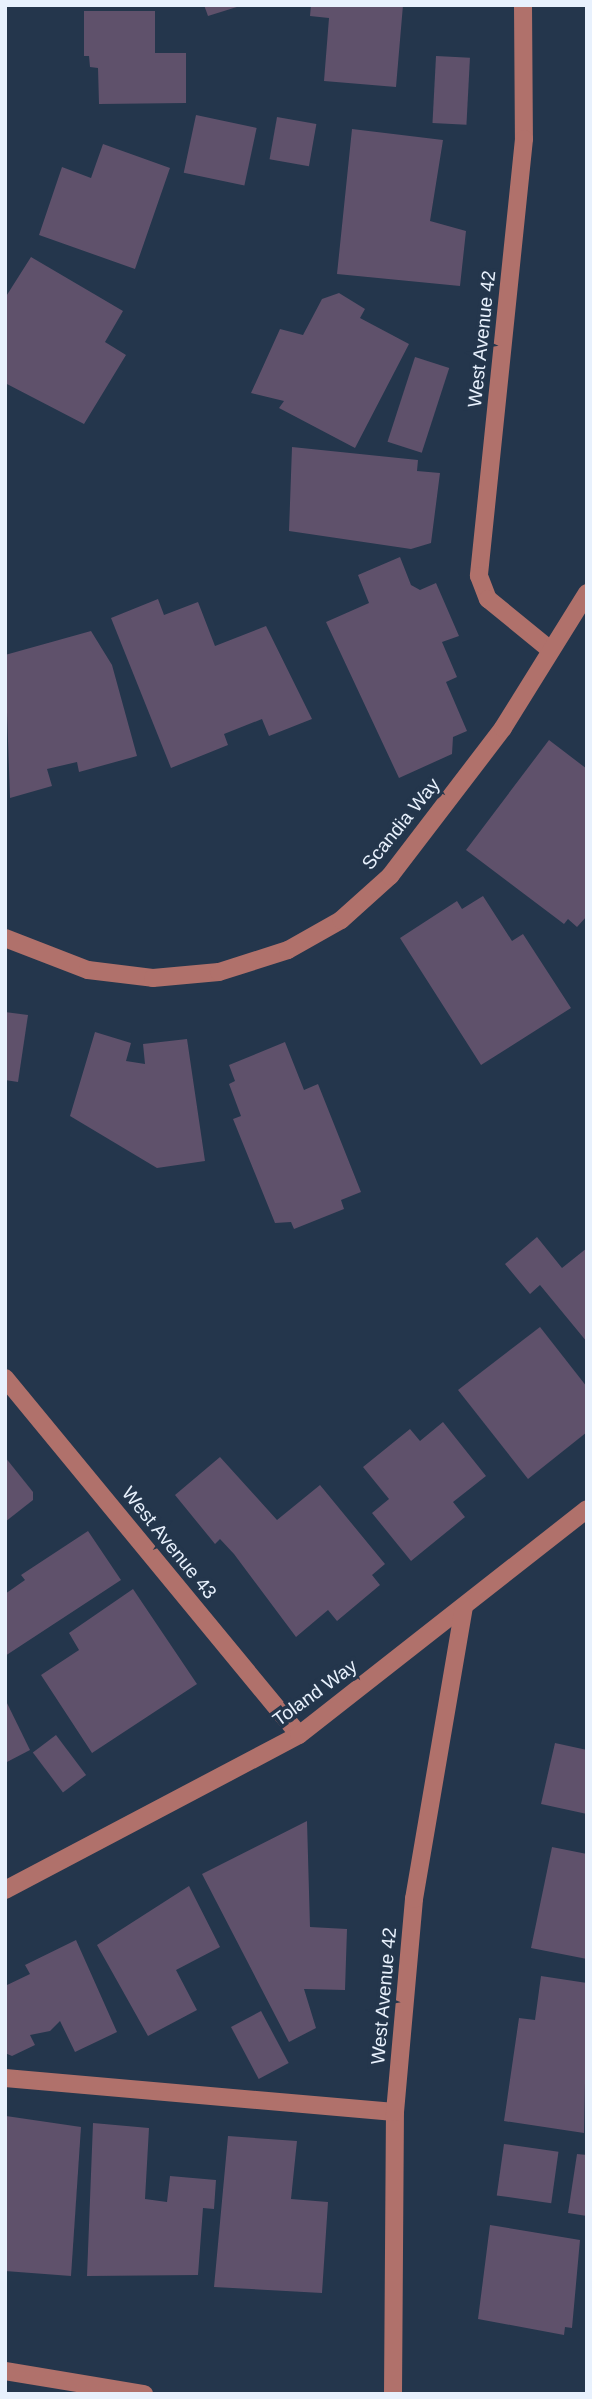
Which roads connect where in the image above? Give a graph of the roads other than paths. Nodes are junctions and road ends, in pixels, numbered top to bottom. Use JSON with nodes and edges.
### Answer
{"nodes":[{"id":1,"x":523,"y":5,"type":"edge"},
{"id":2,"x":587,"y":593,"type":"edge"},
{"id":3,"x":548,"y":648,"type":"junction"},
{"id":4,"x":5,"y":938,"type":"edge"},
{"id":5,"x":5,"y":1378,"type":"edge"},
{"id":6,"x":587,"y":1509,"type":"edge"},
{"id":7,"x":464,"y":1606,"type":"junction"},
{"id":8,"x":299,"y":1735,"type":"junction"},
{"id":9,"x":5,"y":1890,"type":"edge"},
{"id":10,"x":5,"y":2078,"type":"edge"},
{"id":11,"x":395,"y":2112,"type":"junction"},
{"id":12,"x":5,"y":2371,"type":"edge"},
{"id":13,"x":144,"y":2394,"type":"edge"},
{"id":14,"x":393,"y":2394,"type":"edge"}],
"edges":[{"from":1,"to":3,"type":"street","name":"West Avenue 42"},
{"from":2,"to":3,"type":"street","name":"Scandia Way"},
{"from":3,"to":4,"type":"street","name":"Scandia Way"},
{"from":5,"to":8,"type":"street","name":"West Avenue 43"},
{"from":6,"to":7,"type":"street","name":"Toland Way"},
{"from":7,"to":8,"type":"street","name":"Toland Way"},
{"from":7,"to":11,"type":"street","name":"West Avenue 42"},
{"from":8,"to":9,"type":"street","name":"Toland Way"},
{"from":10,"to":11,"type":"street"},
{"from":11,"to":14,"type":"street","name":"West Avenue 42"},
{"from":12,"to":13,"type":"street"}]}
